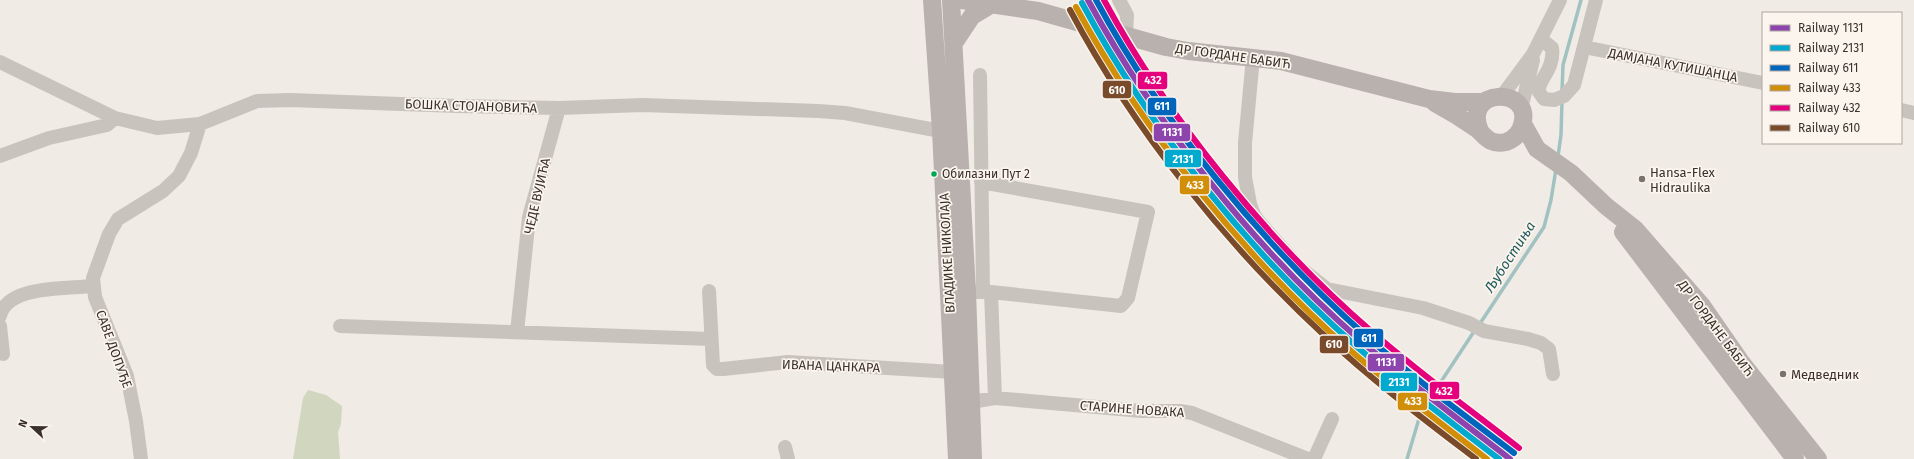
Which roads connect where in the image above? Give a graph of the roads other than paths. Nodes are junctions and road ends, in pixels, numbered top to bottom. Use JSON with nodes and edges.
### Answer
{"nodes":[{"id":1,"x":932,"y":0,"type":"edge"},
{"id":2,"x":951,"y":0,"type":"edge"},
{"id":3,"x":962,"y":0,"type":"edge"},
{"id":4,"x":1016,"y":0,"type":"edge"},
{"id":5,"x":1560,"y":0,"type":"edge"},
{"id":6,"x":1596,"y":0,"type":"edge"},
{"id":7,"x":1126,"y":3,"type":"edge"},
{"id":8,"x":992,"y":4,"type":"junction"},
{"id":9,"x":1038,"y":11,"type":"junction"},
{"id":10,"x":1126,"y":36,"type":"junction"},
{"id":11,"x":1541,"y":39,"type":"junction"},
{"id":12,"x":954,"y":43,"type":"junction"},
{"id":13,"x":1584,"y":47,"type":"junction"},
{"id":14,"x":1533,"y":54,"type":"junction"},
{"id":15,"x":1252,"y":57,"type":"junction"},
{"id":16,"x":0,"y":62,"type":"edge"},
{"id":17,"x":980,"y":75,"type":"dead end"},
{"id":18,"x":1762,"y":83,"type":"edge"},
{"id":19,"x":1502,"y":96,"type":"junction"},
{"id":20,"x":1430,"y":99,"type":"junction"},
{"id":21,"x":1484,"y":102,"type":"junction"},
{"id":22,"x":559,"y":108,"type":"junction"},
{"id":23,"x":1902,"y":110,"type":"edge"},
{"id":24,"x":1914,"y":113,"type":"edge"},
{"id":25,"x":1522,"y":116,"type":"junction"},
{"id":26,"x":115,"y":118,"type":"junction"},
{"id":27,"x":200,"y":124,"type":"junction"},
{"id":28,"x":1480,"y":131,"type":"junction"},
{"id":29,"x":952,"y":137,"type":"junction"},
{"id":30,"x":1510,"y":140,"type":"junction"},
{"id":31,"x":980,"y":144,"type":"junction"},
{"id":32,"x":1540,"y":151,"type":"junction"},
{"id":33,"x":0,"y":156,"type":"edge"},
{"id":34,"x":981,"y":182,"type":"junction"},
{"id":35,"x":1606,"y":206,"type":"junction"},
{"id":36,"x":92,"y":286,"type":"junction"},
{"id":37,"x":709,"y":290,"type":"dead end"},
{"id":38,"x":980,"y":292,"type":"junction"},
{"id":39,"x":0,"y":316,"type":"edge"},
{"id":40,"x":0,"y":326,"type":"edge"},
{"id":41,"x":340,"y":326,"type":"dead end"},
{"id":42,"x":517,"y":332,"type":"junction"},
{"id":43,"x":712,"y":340,"type":"junction"},
{"id":44,"x":3,"y":354,"type":"dead end"},
{"id":45,"x":953,"y":372,"type":"junction"},
{"id":46,"x":1553,"y":374,"type":"dead end"},
{"id":47,"x":995,"y":398,"type":"junction"},
{"id":48,"x":971,"y":402,"type":"junction"},
{"id":49,"x":1332,"y":419,"type":"dead end"},
{"id":50,"x":141,"y":459,"type":"edge"},
{"id":51,"x":957,"y":459,"type":"edge"},
{"id":52,"x":973,"y":459,"type":"edge"},
{"id":53,"x":1308,"y":459,"type":"edge"},
{"id":54,"x":1314,"y":459,"type":"edge"},
{"id":55,"x":1795,"y":459,"type":"edge"},
{"id":56,"x":1818,"y":459,"type":"edge"}],
"edges":[{"from":1,"to":29,"type":"main road","name":"ВЛАДИКЕ НИКОЛАЈА"},
{"from":2,"to":12,"type":"main road","name":"ВЛАДИКЕ НИКОЛАЈА"},
{"from":3,"to":8,"type":"main road","name":"ДР ГОРДАНЕ БАБИЋ"},
{"from":4,"to":9,"type":"main road","name":"ДР ГОРДАНЕ БАБИЋ"},
{"from":5,"to":11,"type":"street"},
{"from":6,"to":13,"type":"street"},
{"from":7,"to":10,"type":"street"},
{"from":8,"to":9,"type":"main road","name":"ДР ГОРДАНЕ БАБИЋ"},
{"from":8,"to":12,"type":"main road"},
{"from":9,"to":10,"type":"main road","name":"ДР ГОРДАНЕ БАБИЋ"},
{"from":10,"to":15,"type":"main road","name":"ДР ГОРДАНЕ БАБИЋ"},
{"from":11,"to":13,"type":"street"},
{"from":11,"to":14,"type":"street"},
{"from":12,"to":29,"type":"main road","name":"ВЛАДИКЕ НИКОЛАЈА"},
{"from":13,"to":18,"type":"street","name":"ДАМЈАНА КУТИШАНЦА"},
{"from":14,"to":19,"type":"street"},
{"from":14,"to":25,"type":"street"},
{"from":15,"to":20,"type":"main road","name":"ДР ГОРДАНЕ БАБИЋ"},
{"from":15,"to":46,"type":"street"},
{"from":16,"to":26,"type":"street","name":"БОШКА СТОЈАНОВИЋА"},
{"from":17,"to":31,"type":"street"},
{"from":19,"to":21,"type":"main road"},
{"from":19,"to":25,"type":"main road"},
{"from":20,"to":21,"type":"main road"},
{"from":20,"to":28,"type":"main road"},
{"from":21,"to":28,"type":"main road"},
{"from":22,"to":27,"type":"street","name":"БОШКА СТОЈАНОВИЋА"},
{"from":22,"to":29,"type":"street","name":"БОШКА СТОЈАНОВИЋА"},
{"from":22,"to":42,"type":"street","name":"ЧЕДЕ ВУЈИЋА"},
{"from":23,"to":24,"type":"street"},
{"from":25,"to":30,"type":"main road"},
{"from":25,"to":32,"type":"main road"},
{"from":26,"to":27,"type":"street","name":"БОШКА СТОЈАНОВИЋА"},
{"from":26,"to":33,"type":"street"},
{"from":27,"to":36,"type":"street","name":"САВЕ ДОПУЂЕ"},
{"from":28,"to":30,"type":"main road"},
{"from":29,"to":31,"type":"street","name":"БОШКА СТОЈАНОВИЋА"},
{"from":29,"to":38,"type":"main road","name":"ВЛАДИКЕ НИКОЛАЈА"},
{"from":29,"to":45,"type":"main road","name":"ВЛАДИКЕ НИКОЛАЈА"},
{"from":30,"to":32,"type":"main road"},
{"from":31,"to":34,"type":"street"},
{"from":32,"to":35,"type":"main road","name":"ДР ГОРДАНЕ БАБИЋ"},
{"from":34,"to":38,"type":"street"},
{"from":34,"to":38,"type":"street"},
{"from":35,"to":55,"type":"main road","name":"ДР ГОРДАНЕ БАБИЋ"},
{"from":35,"to":56,"type":"main road","name":"ДР ГОРДАНЕ БАБИЋ"},
{"from":36,"to":39,"type":"street"},
{"from":36,"to":50,"type":"street","name":"САВЕ ДОПУЂЕ"},
{"from":37,"to":43,"type":"street","name":"ИВАНА ЦАНКАРА"},
{"from":38,"to":47,"type":"street"},
{"from":38,"to":48,"type":"main road","name":"ВЛАДИКЕ НИКОЛАЈА"},
{"from":40,"to":44,"type":"street"},
{"from":41,"to":42,"type":"street"},
{"from":42,"to":43,"type":"street"},
{"from":43,"to":45,"type":"street","name":"ИВАНА ЦАНКАРА"},
{"from":45,"to":51,"type":"main road","name":"ВЛАДИКЕ НИКОЛАЈА"},
{"from":47,"to":48,"type":"street","name":"СТАРИНЕ НОВАКА"},
{"from":47,"to":53,"type":"street","name":"СТАРИНЕ НОВАКА"},
{"from":48,"to":52,"type":"main road","name":"ВЛАДИКЕ НИКОЛАЈА"},
{"from":49,"to":54,"type":"street"}]}
